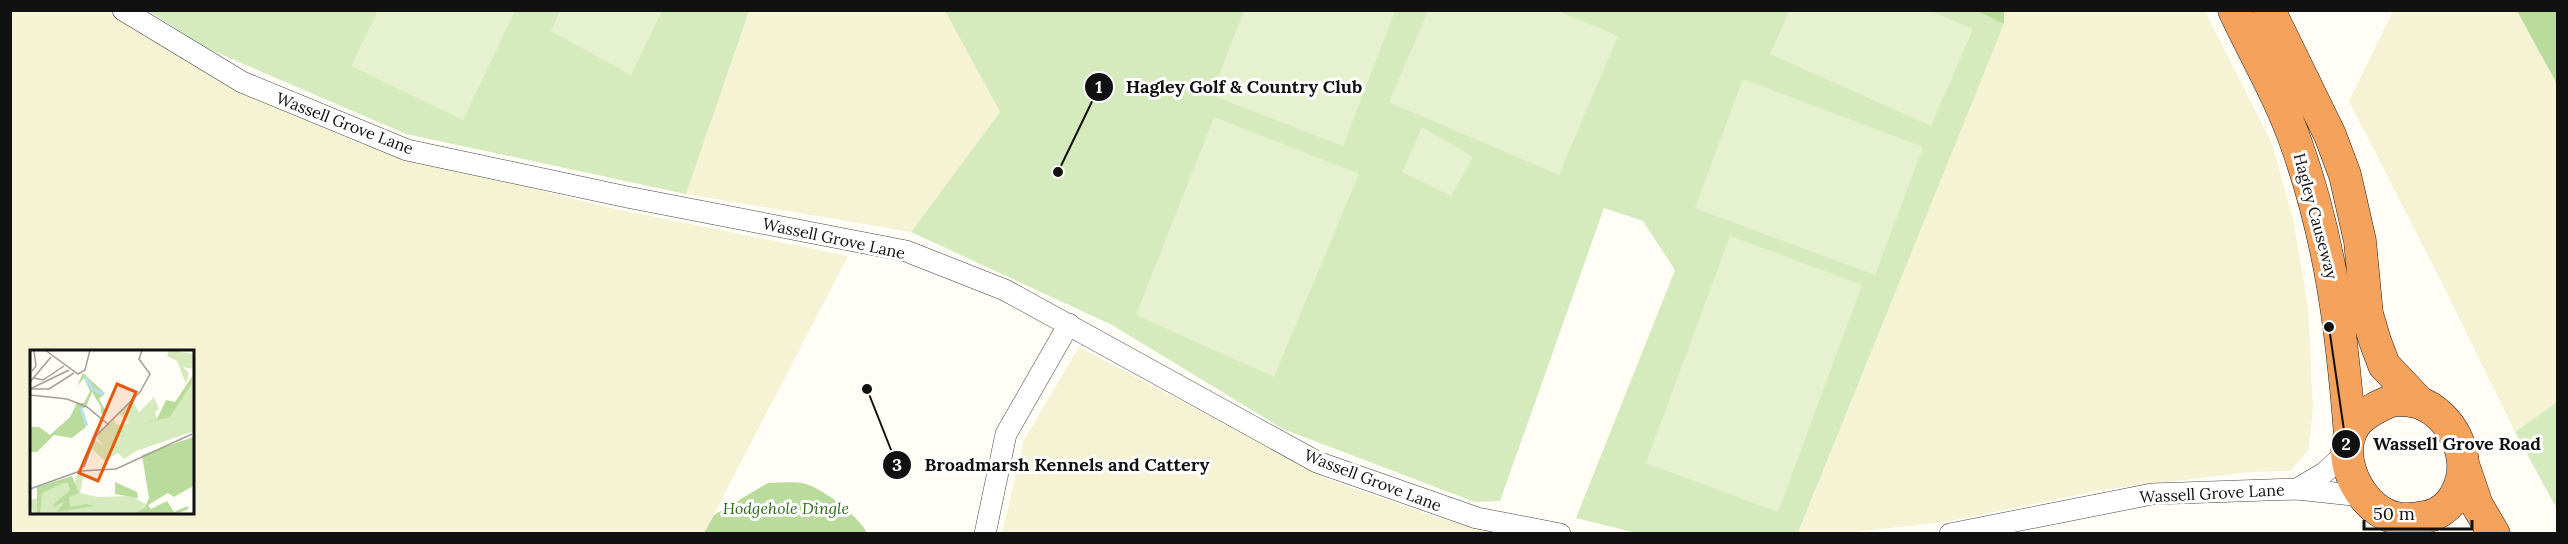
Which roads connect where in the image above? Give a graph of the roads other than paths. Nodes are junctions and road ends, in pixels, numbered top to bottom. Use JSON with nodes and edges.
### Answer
{"nodes":[{"id":1,"x":123,"y":10,"type":"edge"},
{"id":2,"x":2234,"y":10,"type":"edge"},
{"id":3,"x":2269,"y":10,"type":"edge"},
{"id":4,"x":1069,"y":324,"type":"junction"},
{"id":5,"x":2420,"y":403,"type":"junction"},
{"id":6,"x":2349,"y":444,"type":"junction"},
{"id":7,"x":2464,"y":467,"type":"junction"},
{"id":8,"x":2297,"y":489,"type":"junction"},
{"id":9,"x":2362,"y":496,"type":"junction"},
{"id":10,"x":2417,"y":527,"type":"edge"},
{"id":11,"x":985,"y":534,"type":"edge"},
{"id":12,"x":1560,"y":534,"type":"edge"},
{"id":13,"x":1950,"y":534,"type":"edge"},
{"id":14,"x":2494,"y":534,"type":"edge"}],
"edges":[{"from":1,"to":4,"type":"street","name":"Wassell Grove Lane"},
{"from":2,"to":6,"type":"highway","name":"Hagley Causeway"},
{"from":3,"to":5,"type":"highway","name":"Hagley Causeway"},
{"from":4,"to":11,"type":"street"},
{"from":4,"to":12,"type":"street","name":"Wassell Grove Lane"},
{"from":5,"to":6,"type":"highway"},
{"from":5,"to":7,"type":"highway"},
{"from":6,"to":8,"type":"street","name":"Wassell Grove Lane"},
{"from":6,"to":9,"type":"highway"},
{"from":7,"to":10,"type":"highway"},
{"from":7,"to":14,"type":"highway"},
{"from":8,"to":9,"type":"street","name":"Wassell Grove Lane"},
{"from":8,"to":13,"type":"street","name":"Wassell Grove Lane"},
{"from":9,"to":10,"type":"highway"}]}
